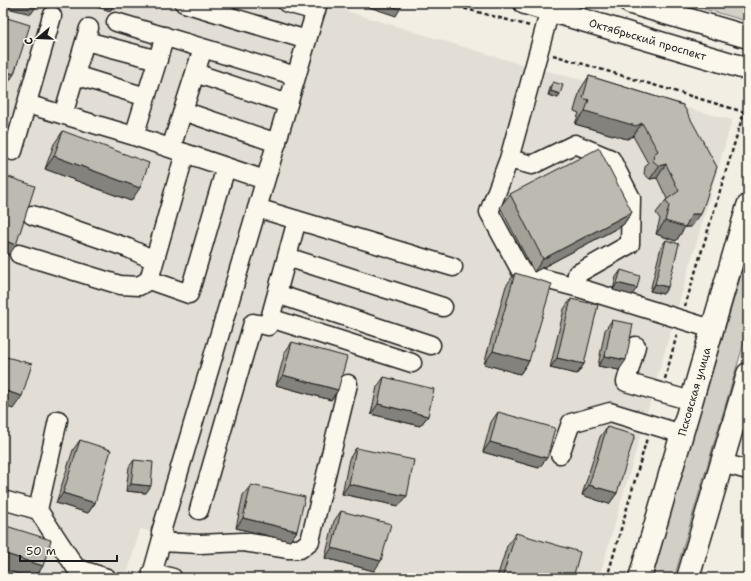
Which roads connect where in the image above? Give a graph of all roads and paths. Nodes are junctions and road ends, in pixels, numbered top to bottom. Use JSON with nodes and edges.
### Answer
{"nodes":[{"id":1,"x":184,"y":3,"type":"edge"},
{"id":2,"x":287,"y":3,"type":"edge"},
{"id":3,"x":444,"y":3,"type":"edge"},
{"id":4,"x":525,"y":3,"type":"edge"},
{"id":5,"x":630,"y":3,"type":"edge"},
{"id":6,"x":317,"y":7,"type":"edge"},
{"id":7,"x":52,"y":16,"type":"dead end"},
{"id":8,"x":547,"y":20,"type":"junction"},
{"id":9,"x":116,"y":22,"type":"dead end"},
{"id":10,"x":165,"y":36,"type":"junction"},
{"id":11,"x":748,"y":37,"type":"edge"},
{"id":12,"x":307,"y":40,"type":"junction"},
{"id":13,"x":203,"y":48,"type":"junction"},
{"id":14,"x":539,"y":51,"type":"junction"},
{"id":15,"x":158,"y":60,"type":"junction"},
{"id":16,"x":748,"y":69,"type":"edge"},
{"id":17,"x":195,"y":73,"type":"junction"},
{"id":18,"x":75,"y":75,"type":"junction"},
{"id":19,"x":296,"y":76,"type":"junction"},
{"id":20,"x":146,"y":97,"type":"junction"},
{"id":21,"x":27,"y":104,"type":"junction"},
{"id":22,"x":288,"y":104,"type":"junction"},
{"id":23,"x":183,"y":111,"type":"junction"},
{"id":24,"x":62,"y":115,"type":"junction"},
{"id":25,"x":134,"y":136,"type":"junction"},
{"id":26,"x":277,"y":143,"type":"junction"},
{"id":27,"x":13,"y":151,"type":"dead end"},
{"id":28,"x":178,"y":151,"type":"junction"},
{"id":29,"x":509,"y":159,"type":"junction"},
{"id":30,"x":226,"y":167,"type":"junction"},
{"id":31,"x":266,"y":180,"type":"junction"},
{"id":32,"x":748,"y":206,"type":"edge"},
{"id":33,"x":257,"y":208,"type":"junction"},
{"id":34,"x":32,"y":215,"type":"dead end"},
{"id":35,"x":297,"y":220,"type":"junction"},
{"id":36,"x":19,"y":254,"type":"dead end"},
{"id":37,"x":287,"y":257,"type":"junction"},
{"id":38,"x":154,"y":260,"type":"junction"},
{"id":39,"x":453,"y":267,"type":"dead end"},
{"id":40,"x":149,"y":280,"type":"junction"},
{"id":41,"x":576,"y":287,"type":"junction"},
{"id":42,"x":277,"y":294,"type":"junction"},
{"id":43,"x":443,"y":307,"type":"dead end"},
{"id":44,"x":270,"y":318,"type":"junction"},
{"id":45,"x":681,"y":320,"type":"junction"},
{"id":46,"x":712,"y":329,"type":"junction"},
{"id":47,"x":431,"y":345,"type":"dead end"},
{"id":48,"x":636,"y":346,"type":"dead end"},
{"id":49,"x":412,"y":363,"type":"dead end"},
{"id":50,"x":748,"y":374,"type":"edge"},
{"id":51,"x":348,"y":384,"type":"dead end"},
{"id":52,"x":661,"y":392,"type":"junction"},
{"id":53,"x":692,"y":401,"type":"junction"},
{"id":54,"x":58,"y":420,"type":"dead end"},
{"id":55,"x":651,"y":424,"type":"junction"},
{"id":56,"x":682,"y":434,"type":"junction"},
{"id":57,"x":560,"y":454,"type":"dead end"},
{"id":58,"x":722,"y":463,"type":"junction"},
{"id":59,"x":748,"y":470,"type":"edge"},
{"id":60,"x":3,"y":500,"type":"edge"},
{"id":61,"x":38,"y":510,"type":"junction"},
{"id":62,"x":199,"y":510,"type":"dead end"},
{"id":63,"x":161,"y":542,"type":"junction"},
{"id":64,"x":152,"y":575,"type":"edge"},
{"id":65,"x":107,"y":578,"type":"edge"},
{"id":66,"x":173,"y":578,"type":"edge"},
{"id":67,"x":607,"y":578,"type":"edge"},
{"id":68,"x":640,"y":578,"type":"edge"},
{"id":69,"x":688,"y":578,"type":"edge"}],
"edges":[{"from":1,"to":12,"type":"lane"},
{"from":2,"to":6,"type":"lane"},
{"from":3,"to":8,"type":"path"},
{"from":4,"to":8,"type":"main road","name":"Октябрьский проспект"},
{"from":5,"to":11,"type":"main road"},
{"from":6,"to":12,"type":"lane"},
{"from":7,"to":21,"type":"lane"},
{"from":8,"to":14,"type":"lane"},
{"from":8,"to":16,"type":"main road","name":"Октябрьский проспект"},
{"from":9,"to":10,"type":"lane"},
{"from":10,"to":13,"type":"lane"},
{"from":10,"to":15,"type":"lane"},
{"from":12,"to":19,"type":"lane"},
{"from":13,"to":17,"type":"lane"},
{"from":13,"to":19,"type":"lane"},
{"from":14,"to":29,"type":"lane"},
{"from":14,"to":45,"type":"path"},
{"from":15,"to":18,"type":"lane"},
{"from":15,"to":20,"type":"lane"},
{"from":17,"to":22,"type":"lane"},
{"from":17,"to":23,"type":"lane"},
{"from":18,"to":20,"type":"lane"},
{"from":18,"to":24,"type":"lane"},
{"from":19,"to":22,"type":"lane"},
{"from":20,"to":25,"type":"lane"},
{"from":21,"to":24,"type":"lane"},
{"from":21,"to":27,"type":"lane"},
{"from":22,"to":26,"type":"lane"},
{"from":23,"to":26,"type":"lane"},
{"from":23,"to":28,"type":"lane"},
{"from":24,"to":25,"type":"lane"},
{"from":25,"to":28,"type":"lane"},
{"from":26,"to":31,"type":"lane"},
{"from":28,"to":30,"type":"lane"},
{"from":28,"to":38,"type":"lane"},
{"from":29,"to":41,"type":"lane"},
{"from":29,"to":41,"type":"lane"},
{"from":30,"to":31,"type":"lane"},
{"from":30,"to":40,"type":"lane"},
{"from":31,"to":33,"type":"lane"},
{"from":32,"to":46,"type":"main road","name":"Псковская улица"},
{"from":33,"to":35,"type":"lane"},
{"from":33,"to":63,"type":"lane"},
{"from":34,"to":38,"type":"lane"},
{"from":35,"to":37,"type":"lane"},
{"from":35,"to":39,"type":"lane"},
{"from":36,"to":40,"type":"lane"},
{"from":37,"to":42,"type":"lane"},
{"from":37,"to":43,"type":"lane"},
{"from":38,"to":40,"type":"lane"},
{"from":41,"to":45,"type":"lane"},
{"from":42,"to":44,"type":"lane"},
{"from":42,"to":47,"type":"lane"},
{"from":44,"to":49,"type":"lane"},
{"from":44,"to":62,"type":"lane"},
{"from":45,"to":46,"type":"lane"},
{"from":45,"to":52,"type":"path"},
{"from":46,"to":53,"type":"main road","name":"Псковская улица"},
{"from":48,"to":52,"type":"lane"},
{"from":50,"to":58,"type":"main road"},
{"from":51,"to":63,"type":"lane"},
{"from":52,"to":53,"type":"lane"},
{"from":53,"to":56,"type":"main road","name":"Псковская улица"},
{"from":54,"to":61,"type":"lane"},
{"from":55,"to":56,"type":"lane"},
{"from":55,"to":57,"type":"lane"},
{"from":55,"to":67,"type":"path"},
{"from":56,"to":68,"type":"main road","name":"Псковская улица"},
{"from":58,"to":59,"type":"lane"},
{"from":58,"to":69,"type":"main road"},
{"from":60,"to":61,"type":"lane"},
{"from":61,"to":65,"type":"lane"},
{"from":63,"to":64,"type":"lane"},
{"from":64,"to":66,"type":"lane"}]}
